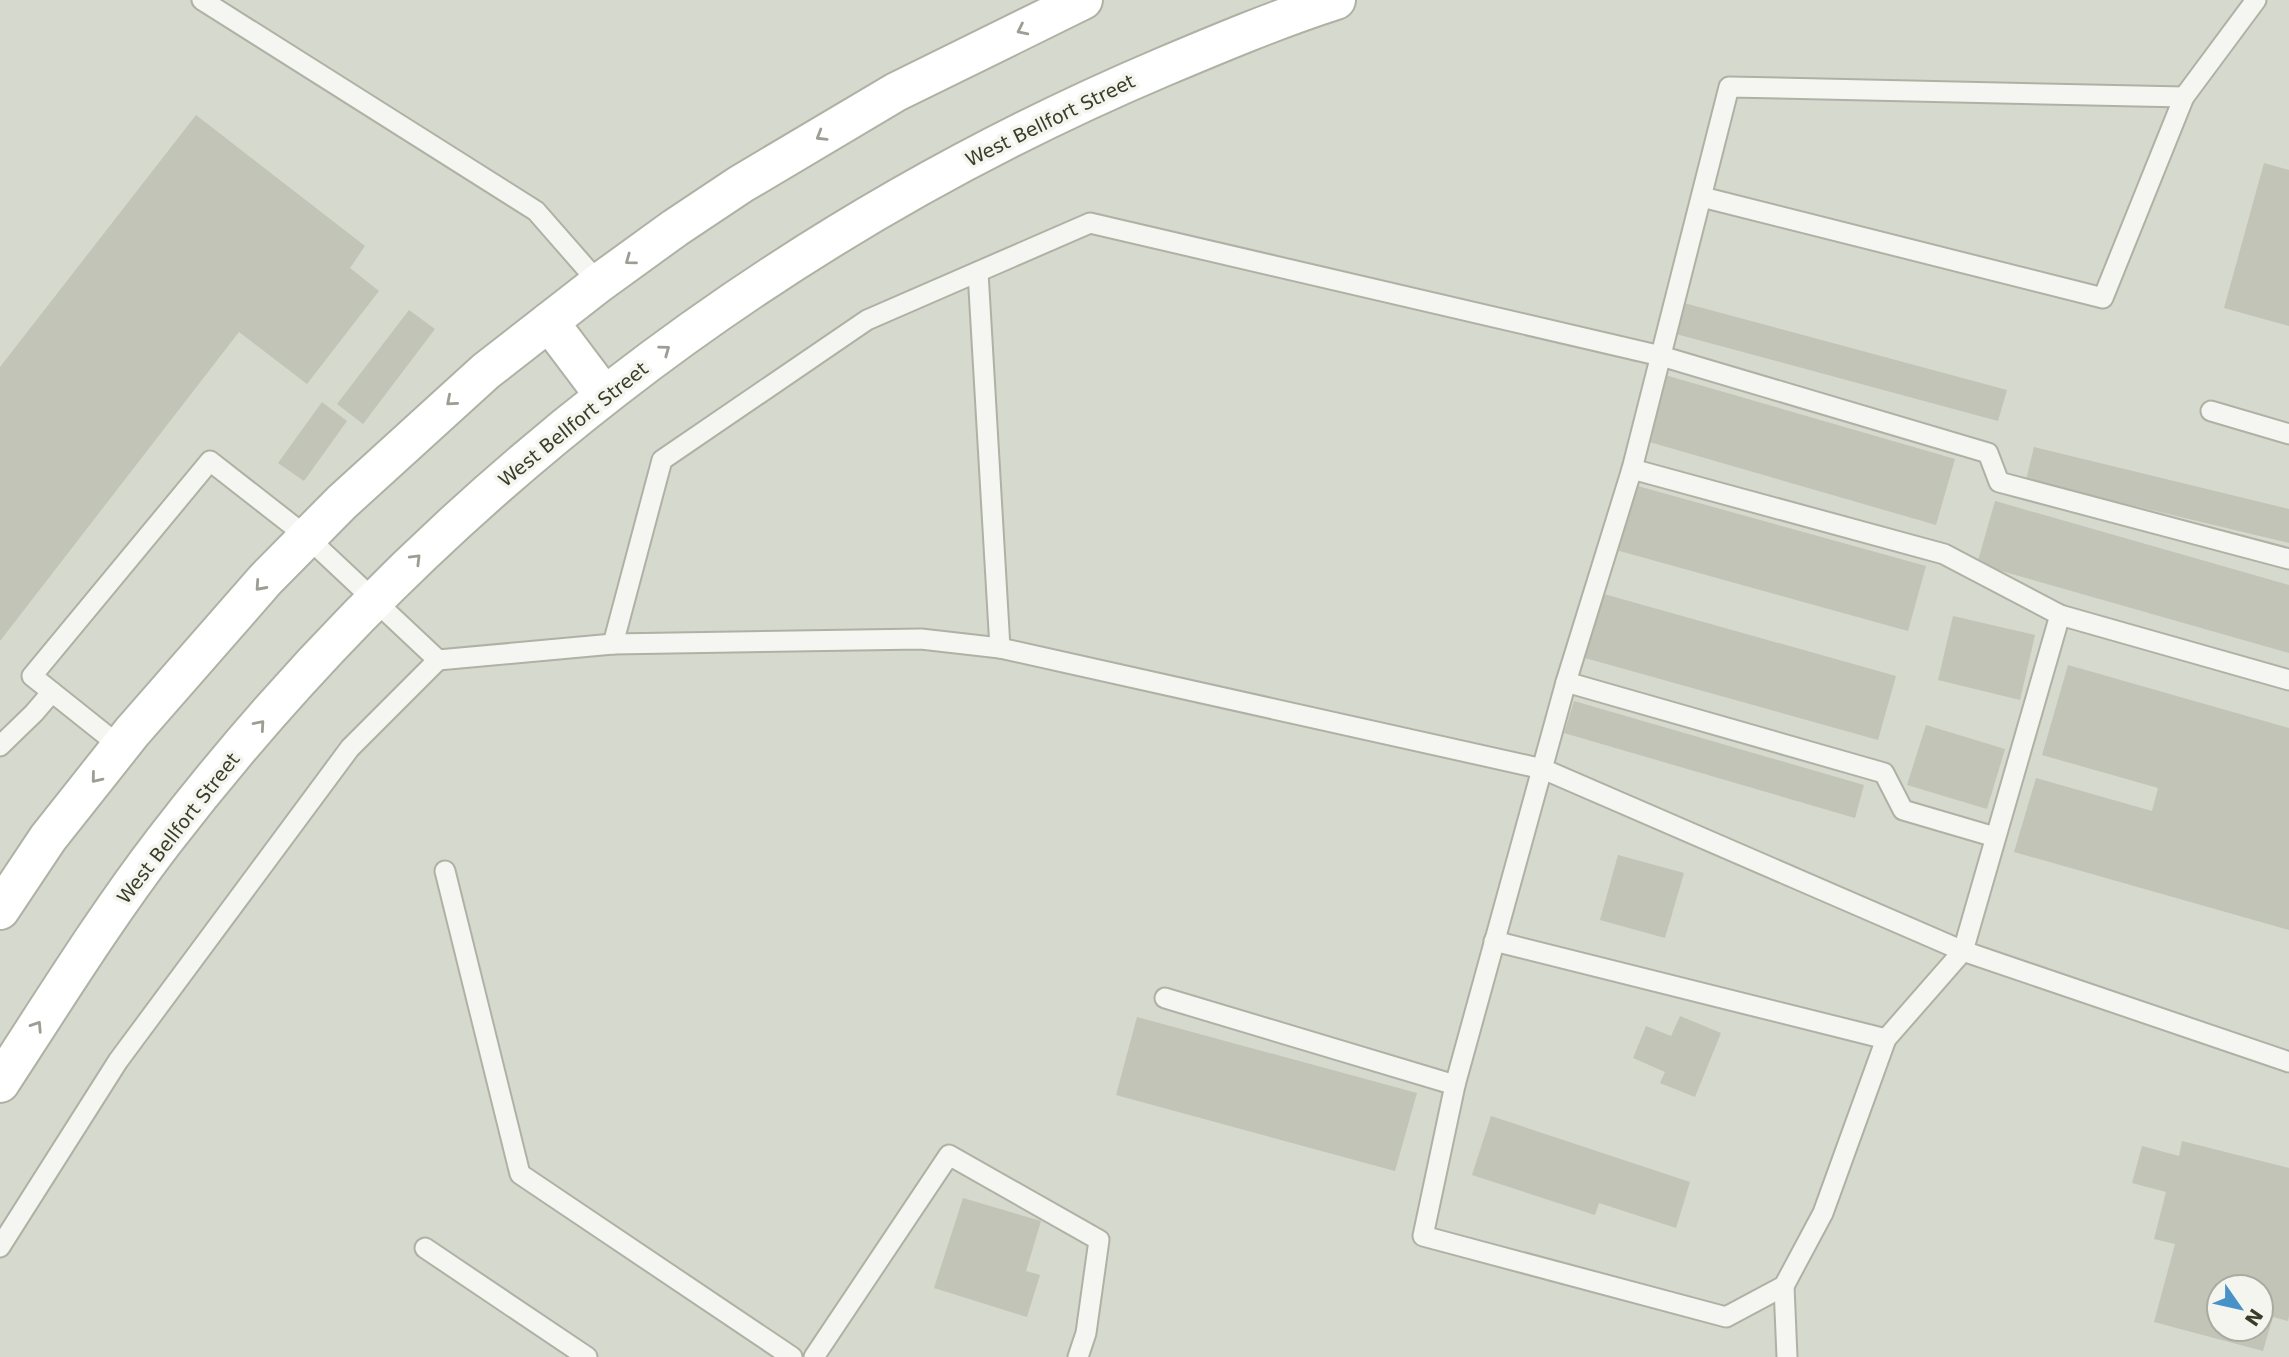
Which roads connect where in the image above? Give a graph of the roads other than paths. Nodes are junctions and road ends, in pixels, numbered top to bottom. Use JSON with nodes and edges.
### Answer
{"nodes":[{"id":1,"x":202,"y":0,"type":"edge"},
{"id":2,"x":1083,"y":0,"type":"edge"},
{"id":3,"x":1336,"y":0,"type":"edge"},
{"id":4,"x":2256,"y":0,"type":"edge"},
{"id":5,"x":2184,"y":97,"type":"junction"},
{"id":6,"x":1702,"y":197,"type":"junction"},
{"id":7,"x":978,"y":272,"type":"junction"},
{"id":8,"x":599,"y":283,"type":"junction"},
{"id":9,"x":550,"y":322,"type":"junction"},
{"id":10,"x":1661,"y":356,"type":"junction"},
{"id":11,"x":604,"y":395,"type":"junction"},
{"id":12,"x":2210,"y":411,"type":"dead end"},
{"id":13,"x":2289,"y":434,"type":"edge"},
{"id":14,"x":1632,"y":469,"type":"junction"},
{"id":15,"x":306,"y":536,"type":"junction"},
{"id":16,"x":2289,"y":559,"type":"edge"},
{"id":17,"x":375,"y":599,"type":"junction"},
{"id":18,"x":2060,"y":615,"type":"junction"},
{"id":19,"x":613,"y":644,"type":"junction"},
{"id":20,"x":1000,"y":648,"type":"junction"},
{"id":21,"x":438,"y":660,"type":"junction"},
{"id":22,"x":2289,"y":680,"type":"edge"},
{"id":23,"x":1566,"y":682,"type":"junction"},
{"id":24,"x":52,"y":692,"type":"junction"},
{"id":25,"x":0,"y":746,"type":"edge"},
{"id":26,"x":121,"y":747,"type":"junction"},
{"id":27,"x":1543,"y":769,"type":"junction"},
{"id":28,"x":1994,"y":837,"type":"junction"},
{"id":29,"x":445,"y":871,"type":"dead end"},
{"id":30,"x":0,"y":910,"type":"edge"},
{"id":31,"x":1494,"y":941,"type":"junction"},
{"id":32,"x":1963,"y":951,"type":"junction"},
{"id":33,"x":1165,"y":998,"type":"dead end"},
{"id":34,"x":1886,"y":1039,"type":"junction"},
{"id":35,"x":2289,"y":1062,"type":"edge"},
{"id":36,"x":0,"y":1083,"type":"edge"},
{"id":37,"x":1455,"y":1085,"type":"junction"},
{"id":38,"x":0,"y":1247,"type":"edge"},
{"id":39,"x":425,"y":1248,"type":"dead end"},
{"id":40,"x":1784,"y":1286,"type":"junction"},
{"id":41,"x":587,"y":1357,"type":"edge"},
{"id":42,"x":792,"y":1357,"type":"edge"},
{"id":43,"x":814,"y":1357,"type":"edge"},
{"id":44,"x":1078,"y":1357,"type":"edge"},
{"id":45,"x":1787,"y":1357,"type":"edge"}],
"edges":[{"from":1,"to":8,"type":"lane"},
{"from":2,"to":8,"type":"main road","one_way":true},
{"from":11,"to":3,"type":"main road","name":"West Bellfort Street","one_way":true},
{"from":4,"to":5,"type":"lane"},
{"from":5,"to":6,"type":"lane"},
{"from":5,"to":6,"type":"lane"},
{"from":6,"to":10,"type":"lane"},
{"from":7,"to":10,"type":"lane"},
{"from":7,"to":19,"type":"lane"},
{"from":7,"to":20,"type":"lane"},
{"from":8,"to":9,"type":"main road"},
{"from":9,"to":11,"type":"main road"},
{"from":9,"to":15,"type":"main road","one_way":true},
{"from":10,"to":14,"type":"lane"},
{"from":10,"to":16,"type":"lane"},
{"from":17,"to":11,"type":"main road","name":"West Bellfort Street","one_way":true},
{"from":12,"to":13,"type":"lane"},
{"from":14,"to":18,"type":"lane"},
{"from":14,"to":23,"type":"lane"},
{"from":15,"to":17,"type":"lane"},
{"from":15,"to":24,"type":"lane"},
{"from":15,"to":26,"type":"main road","one_way":true},
{"from":17,"to":21,"type":"lane"},
{"from":36,"to":17,"type":"main road","name":"West Bellfort Street","one_way":true},
{"from":18,"to":22,"type":"lane"},
{"from":18,"to":28,"type":"lane"},
{"from":19,"to":20,"type":"lane"},
{"from":19,"to":21,"type":"lane"},
{"from":20,"to":27,"type":"lane"},
{"from":21,"to":38,"type":"lane"},
{"from":23,"to":27,"type":"lane"},
{"from":23,"to":28,"type":"lane"},
{"from":24,"to":25,"type":"lane"},
{"from":24,"to":26,"type":"lane"},
{"from":26,"to":30,"type":"main road","one_way":true},
{"from":27,"to":31,"type":"lane"},
{"from":27,"to":32,"type":"lane"},
{"from":28,"to":32,"type":"lane"},
{"from":29,"to":42,"type":"lane"},
{"from":31,"to":34,"type":"lane"},
{"from":31,"to":37,"type":"lane"},
{"from":32,"to":34,"type":"lane"},
{"from":32,"to":35,"type":"lane"},
{"from":33,"to":37,"type":"lane"},
{"from":34,"to":40,"type":"lane"},
{"from":37,"to":40,"type":"lane"},
{"from":39,"to":41,"type":"lane"},
{"from":40,"to":45,"type":"lane"},
{"from":43,"to":44,"type":"lane"}]}
